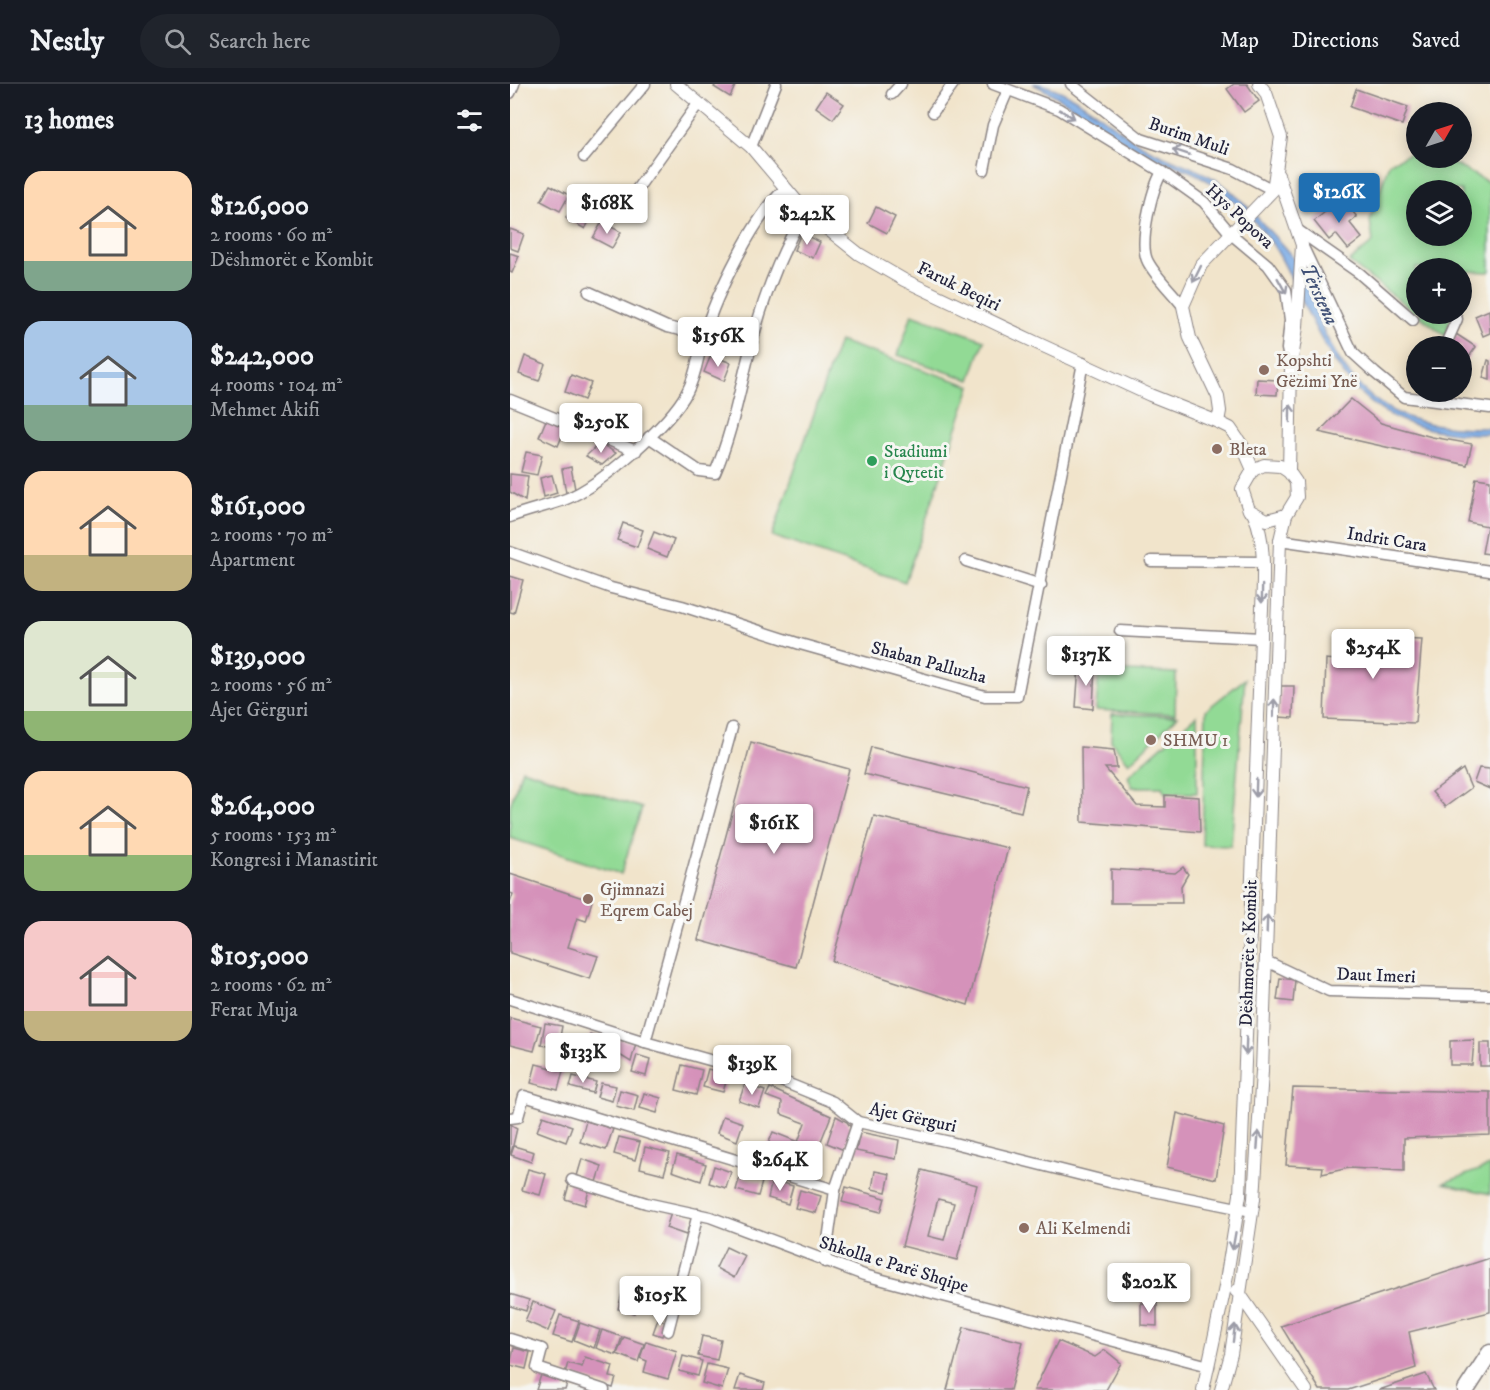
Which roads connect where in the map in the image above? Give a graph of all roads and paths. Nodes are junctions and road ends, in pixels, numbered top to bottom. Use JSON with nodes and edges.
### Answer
{"nodes":[{"id":1,"x":514,"y":84,"type":"edge"},
{"id":2,"x":645,"y":84,"type":"edge"},
{"id":3,"x":676,"y":84,"type":"edge"},
{"id":4,"x":776,"y":84,"type":"edge"},
{"id":5,"x":901,"y":84,"type":"edge"},
{"id":6,"x":952,"y":84,"type":"edge"},
{"id":7,"x":993,"y":84,"type":"edge"},
{"id":8,"x":1071,"y":84,"type":"edge"},
{"id":9,"x":1266,"y":87,"type":"edge"},
{"id":10,"x":1008,"y":90,"type":"junction"},
{"id":11,"x":510,"y":93,"type":"edge"},
{"id":12,"x":892,"y":94,"type":"dead end"},
{"id":13,"x":698,"y":104,"type":"junction"},
{"id":14,"x":933,"y":112,"type":"dead end"},
{"id":15,"x":751,"y":147,"type":"junction"},
{"id":16,"x":584,"y":157,"type":"dead end"},
{"id":17,"x":1276,"y":168,"type":"junction"},
{"id":18,"x":984,"y":170,"type":"dead end"},
{"id":19,"x":1162,"y":172,"type":"junction"},
{"id":20,"x":785,"y":189,"type":"junction"},
{"id":21,"x":1274,"y":190,"type":"junction"},
{"id":22,"x":635,"y":192,"type":"dead end"},
{"id":23,"x":805,"y":211,"type":"junction"},
{"id":24,"x":1299,"y":231,"type":"junction"},
{"id":25,"x":1233,"y":232,"type":"junction"},
{"id":26,"x":1301,"y":251,"type":"junction"},
{"id":27,"x":589,"y":292,"type":"dead end"},
{"id":28,"x":1183,"y":306,"type":"junction"},
{"id":29,"x":1406,"y":314,"type":"edge"},
{"id":30,"x":704,"y":335,"type":"junction"},
{"id":31,"x":1083,"y":363,"type":"junction"},
{"id":32,"x":1291,"y":365,"type":"junction"},
{"id":33,"x":1213,"y":389,"type":"junction"},
{"id":34,"x":1406,"y":397,"type":"edge"},
{"id":35,"x":510,"y":400,"type":"edge"},
{"id":36,"x":1460,"y":402,"type":"edge"},
{"id":37,"x":1490,"y":408,"type":"edge"},
{"id":38,"x":1198,"y":412,"type":"junction"},
{"id":39,"x":1218,"y":422,"type":"junction"},
{"id":40,"x":649,"y":437,"type":"junction"},
{"id":41,"x":636,"y":452,"type":"junction"},
{"id":42,"x":1253,"y":470,"type":"junction"},
{"id":43,"x":1289,"y":471,"type":"junction"},
{"id":44,"x":1254,"y":515,"type":"junction"},
{"id":45,"x":1286,"y":515,"type":"junction"},
{"id":46,"x":510,"y":517,"type":"edge"},
{"id":47,"x":1280,"y":540,"type":"junction"},
{"id":48,"x":510,"y":552,"type":"edge"},
{"id":49,"x":966,"y":561,"type":"dead end"},
{"id":50,"x":1151,"y":561,"type":"dead end"},
{"id":51,"x":1262,"y":562,"type":"junction"},
{"id":52,"x":1490,"y":571,"type":"edge"},
{"id":53,"x":1041,"y":585,"type":"junction"},
{"id":54,"x":1120,"y":631,"type":"dead end"},
{"id":55,"x":1261,"y":638,"type":"junction"},
{"id":56,"x":1260,"y":665,"type":"junction"},
{"id":57,"x":1276,"y":666,"type":"junction"},
{"id":58,"x":732,"y":728,"type":"dead end"},
{"id":59,"x":1255,"y":810,"type":"junction"},
{"id":60,"x":1271,"y":812,"type":"junction"},
{"id":61,"x":1266,"y":962,"type":"junction"},
{"id":62,"x":1490,"y":995,"type":"edge"},
{"id":63,"x":510,"y":999,"type":"edge"},
{"id":64,"x":645,"y":1042,"type":"junction"},
{"id":65,"x":510,"y":1118,"type":"edge"},
{"id":66,"x":858,"y":1122,"type":"junction"},
{"id":67,"x":572,"y":1180,"type":"dead end"},
{"id":68,"x":835,"y":1190,"type":"junction"},
{"id":69,"x":1239,"y":1208,"type":"junction"},
{"id":70,"x":1252,"y":1211,"type":"junction"},
{"id":71,"x":698,"y":1214,"type":"junction"},
{"id":72,"x":825,"y":1262,"type":"junction"},
{"id":73,"x":1225,"y":1287,"type":"junction"},
{"id":74,"x":1239,"y":1293,"type":"junction"},
{"id":75,"x":668,"y":1331,"type":"dead end"},
{"id":76,"x":510,"y":1339,"type":"edge"},
{"id":77,"x":1490,"y":1353,"type":"edge"},
{"id":78,"x":1209,"y":1366,"type":"junction"},
{"id":79,"x":1490,"y":1373,"type":"edge"},
{"id":80,"x":604,"y":1390,"type":"edge"},
{"id":81,"x":1203,"y":1390,"type":"edge"},
{"id":82,"x":1221,"y":1390,"type":"edge"},
{"id":83,"x":1306,"y":1390,"type":"edge"},
{"id":84,"x":1467,"y":1390,"type":"edge"},
{"id":85,"x":1480,"y":1390,"type":"edge"}],
"edges":[{"from":1,"to":11,"type":"street"},
{"from":2,"to":16,"type":"street"},
{"from":3,"to":13,"type":"street","name":"Faruk Beqiri"},
{"from":4,"to":15,"type":"street"},
{"from":5,"to":12,"type":"street"},
{"from":6,"to":14,"type":"street"},
{"from":7,"to":10,"type":"street","name":"Hys Popova"},
{"from":21,"to":8,"type":"street","name":"Burim Muli","one_way":true},
{"from":9,"to":17,"type":"street"},
{"from":10,"to":18,"type":"street"},
{"from":10,"to":19,"type":"street","name":"Hys Popova","one_way":true},
{"from":13,"to":15,"type":"street","name":"Faruk Beqiri"},
{"from":13,"to":22,"type":"street"},
{"from":15,"to":20,"type":"street","name":"Faruk Beqiri"},
{"from":17,"to":21,"type":"street"},
{"from":17,"to":24,"type":"street"},
{"from":19,"to":25,"type":"street","name":"Hys Popova"},
{"from":19,"to":28,"type":"street"},
{"from":20,"to":23,"type":"street","name":"Faruk Beqiri"},
{"from":20,"to":30,"type":"street"},
{"from":21,"to":25,"type":"street"},
{"from":23,"to":31,"type":"street","name":"Faruk Beqiri"},
{"from":23,"to":40,"type":"street"},
{"from":24,"to":26,"type":"street"},
{"from":24,"to":29,"type":"street"},
{"from":25,"to":28,"type":"street","one_way":true},
{"from":25,"to":32,"type":"street","name":"Hys Popova","one_way":true},
{"from":26,"to":32,"type":"street"},
{"from":26,"to":34,"type":"street"},
{"from":27,"to":30,"type":"street"},
{"from":28,"to":33,"type":"street"},
{"from":30,"to":40,"type":"street"},
{"from":31,"to":38,"type":"street","name":"Faruk Beqiri"},
{"from":31,"to":53,"type":"street","name":"Shaban Palluzha"},
{"from":43,"to":32,"type":"street","one_way":true},
{"from":33,"to":38,"type":"street"},
{"from":33,"to":39,"type":"street"},
{"from":35,"to":41,"type":"street"},
{"from":36,"to":37,"type":"street"},
{"from":38,"to":39,"type":"street","name":"Faruk Beqiri"},
{"from":39,"to":42,"type":"street","name":"Faruk Beqiri"},
{"from":40,"to":41,"type":"street"},
{"from":41,"to":46,"type":"street"},
{"from":42,"to":43,"type":"street"},
{"from":42,"to":44,"type":"street"},
{"from":43,"to":45,"type":"street"},
{"from":44,"to":45,"type":"street"},
{"from":44,"to":51,"type":"street","name":"Dëshmorët e Kombit"},
{"from":45,"to":47,"type":"street","name":"Dëshmorët e Kombit"},
{"from":47,"to":52,"type":"street","name":"Indrit Cara"},
{"from":47,"to":57,"type":"street","name":"Dëshmorët e Kombit"},
{"from":48,"to":53,"type":"street","name":"Shaban Palluzha"},
{"from":49,"to":53,"type":"street"},
{"from":50,"to":51,"type":"street"},
{"from":51,"to":55,"type":"street","name":"Dëshmorët e Kombit","one_way":true},
{"from":54,"to":55,"type":"street"},
{"from":55,"to":56,"type":"street","name":"Dëshmorët e Kombit"},
{"from":56,"to":57,"type":"street"},
{"from":56,"to":59,"type":"street","name":"Dëshmorët e Kombit","one_way":true},
{"from":60,"to":57,"type":"street","name":"Dëshmorët e Kombit","one_way":true},
{"from":58,"to":64,"type":"street"},
{"from":59,"to":60,"type":"street"},
{"from":59,"to":69,"type":"street","name":"Dëshmorët e Kombit","one_way":true},
{"from":61,"to":60,"type":"street","name":"Dëshmorët e Kombit","one_way":true},
{"from":61,"to":62,"type":"street","name":"Daut Imeri"},
{"from":70,"to":61,"type":"street","name":"Dëshmorët e Kombit","one_way":true},
{"from":63,"to":64,"type":"street","name":"Ajet Gërguri"},
{"from":64,"to":66,"type":"street","name":"Ajet Gërguri"},
{"from":65,"to":68,"type":"street"},
{"from":66,"to":68,"type":"street"},
{"from":66,"to":69,"type":"street","name":"Ajet Gërguri"},
{"from":67,"to":71,"type":"street","name":"Shkolla e Parë Shqipe"},
{"from":68,"to":72,"type":"street"},
{"from":69,"to":70,"type":"street","name":"Ajet Gërguri"},
{"from":69,"to":73,"type":"street","name":"Dëshmorët e Kombit","one_way":true},
{"from":70,"to":74,"type":"street","name":"Dëshmorët e Kombit"},
{"from":71,"to":72,"type":"street","name":"Shkolla e Parë Shqipe"},
{"from":71,"to":75,"type":"street"},
{"from":72,"to":78,"type":"street","name":"Shkolla e Parë Shqipe"},
{"from":73,"to":74,"type":"street"},
{"from":73,"to":78,"type":"street","name":"Dëshmorët e Kombit"},
{"from":82,"to":74,"type":"street","name":"Dëshmorët e Kombit","one_way":true},
{"from":74,"to":83,"type":"street"},
{"from":76,"to":80,"type":"street"},
{"from":77,"to":84,"type":"main road"},
{"from":78,"to":81,"type":"street","name":"Dëshmorët e Kombit"},
{"from":79,"to":85,"type":"main road"}]}
